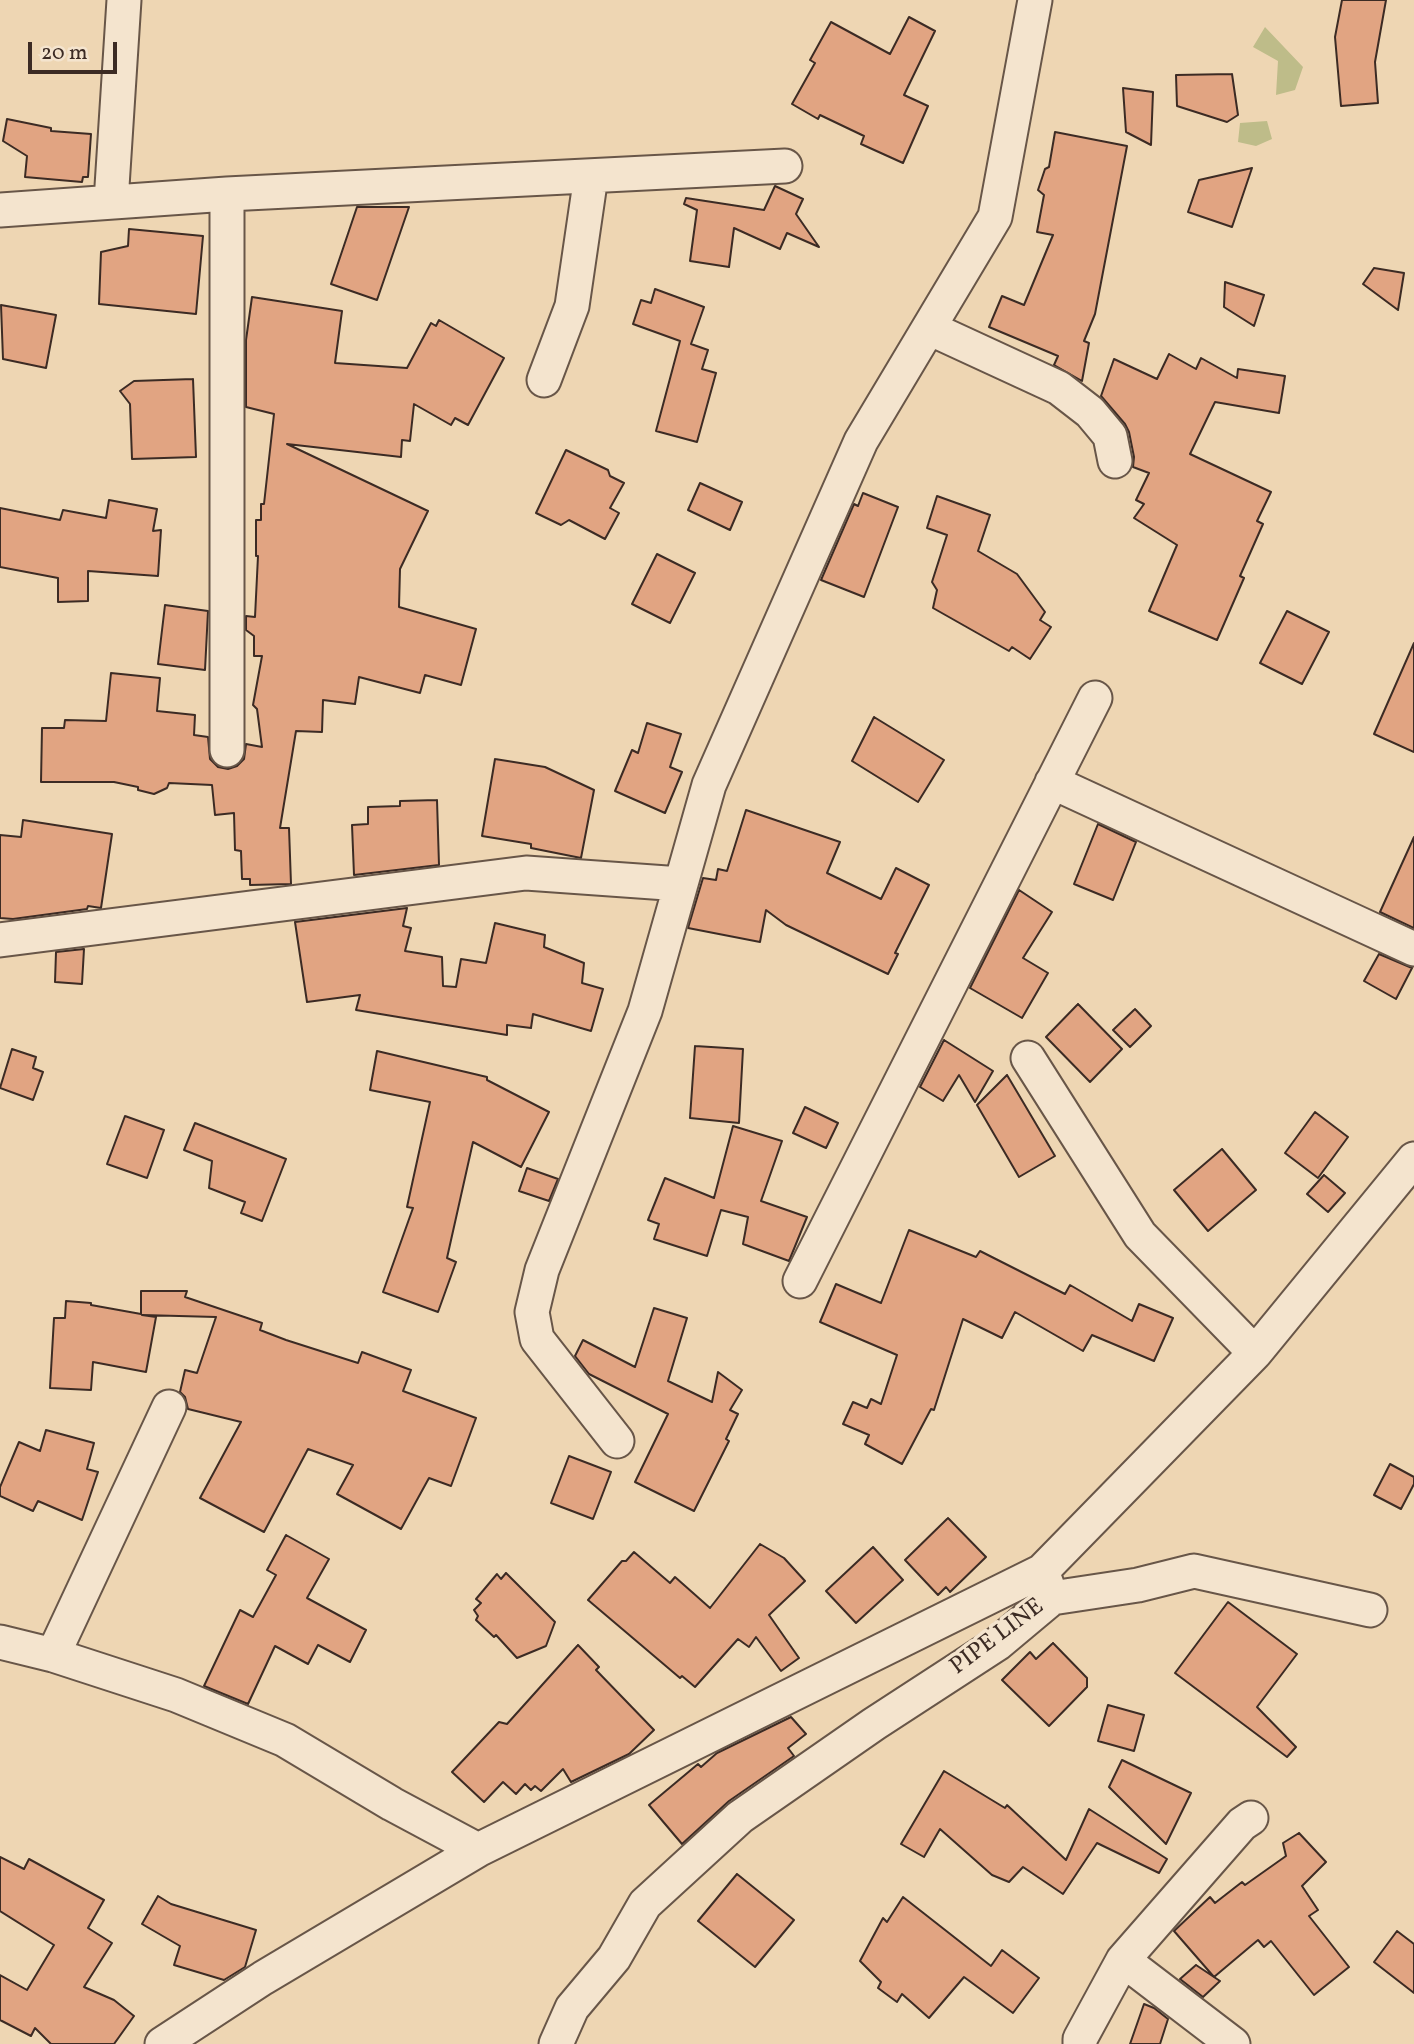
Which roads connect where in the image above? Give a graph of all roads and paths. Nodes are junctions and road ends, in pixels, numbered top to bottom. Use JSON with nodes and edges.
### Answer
{"nodes":[{"id":1,"x":124,"y":0,"type":"edge"},
{"id":2,"x":1035,"y":0,"type":"edge"},
{"id":3,"x":785,"y":166,"type":"dead end"},
{"id":4,"x":591,"y":176,"type":"junction"},
{"id":5,"x":227,"y":194,"type":"junction"},
{"id":6,"x":111,"y":202,"type":"junction"},
{"id":7,"x":0,"y":210,"type":"edge"},
{"id":8,"x":929,"y":328,"type":"junction"},
{"id":9,"x":544,"y":380,"type":"dead end"},
{"id":10,"x":1115,"y":461,"type":"dead end"},
{"id":11,"x":1095,"y":698,"type":"dead end"},
{"id":12,"x":228,"y":750,"type":"dead end"},
{"id":13,"x":1052,"y":782,"type":"junction"},
{"id":14,"x":681,"y":884,"type":"junction"},
{"id":15,"x":0,"y":940,"type":"edge"},
{"id":16,"x":1414,"y":950,"type":"edge"},
{"id":17,"x":1028,"y":1058,"type":"dead end"},
{"id":18,"x":1414,"y":1158,"type":"edge"},
{"id":19,"x":800,"y":1281,"type":"dead end"},
{"id":20,"x":1255,"y":1353,"type":"junction"},
{"id":21,"x":169,"y":1407,"type":"dead end"},
{"id":22,"x":617,"y":1441,"type":"dead end"},
{"id":23,"x":1047,"y":1584,"type":"junction"},
{"id":24,"x":1370,"y":1610,"type":"dead end"},
{"id":25,"x":0,"y":1642,"type":"edge"},
{"id":26,"x":53,"y":1655,"type":"junction"},
{"id":27,"x":1251,"y":1818,"type":"dead end"},
{"id":28,"x":478,"y":1850,"type":"junction"},
{"id":29,"x":1123,"y":1960,"type":"junction"},
{"id":30,"x":162,"y":2044,"type":"edge"},
{"id":31,"x":556,"y":2044,"type":"edge"},
{"id":32,"x":1080,"y":2044,"type":"edge"},
{"id":33,"x":1233,"y":2044,"type":"edge"}],
"edges":[{"from":1,"to":6,"type":"street"},
{"from":2,"to":8,"type":"street"},
{"from":3,"to":4,"type":"street"},
{"from":4,"to":5,"type":"street"},
{"from":4,"to":9,"type":"street"},
{"from":5,"to":6,"type":"street"},
{"from":5,"to":12,"type":"street"},
{"from":6,"to":7,"type":"street"},
{"from":8,"to":10,"type":"street"},
{"from":8,"to":14,"type":"street"},
{"from":11,"to":13,"type":"street"},
{"from":13,"to":16,"type":"street"},
{"from":13,"to":19,"type":"street"},
{"from":14,"to":15,"type":"street"},
{"from":14,"to":22,"type":"street"},
{"from":17,"to":20,"type":"street"},
{"from":18,"to":20,"type":"street","name":"PIPE LINE"},
{"from":20,"to":23,"type":"street","name":"PIPE LINE"},
{"from":21,"to":26,"type":"street"},
{"from":23,"to":24,"type":"street"},
{"from":23,"to":28,"type":"street"},
{"from":23,"to":31,"type":"street","name":"PIPE LINE"},
{"from":25,"to":26,"type":"street"},
{"from":26,"to":28,"type":"street"},
{"from":27,"to":29,"type":"street"},
{"from":28,"to":30,"type":"street"},
{"from":29,"to":32,"type":"street"},
{"from":29,"to":33,"type":"street"}]}
